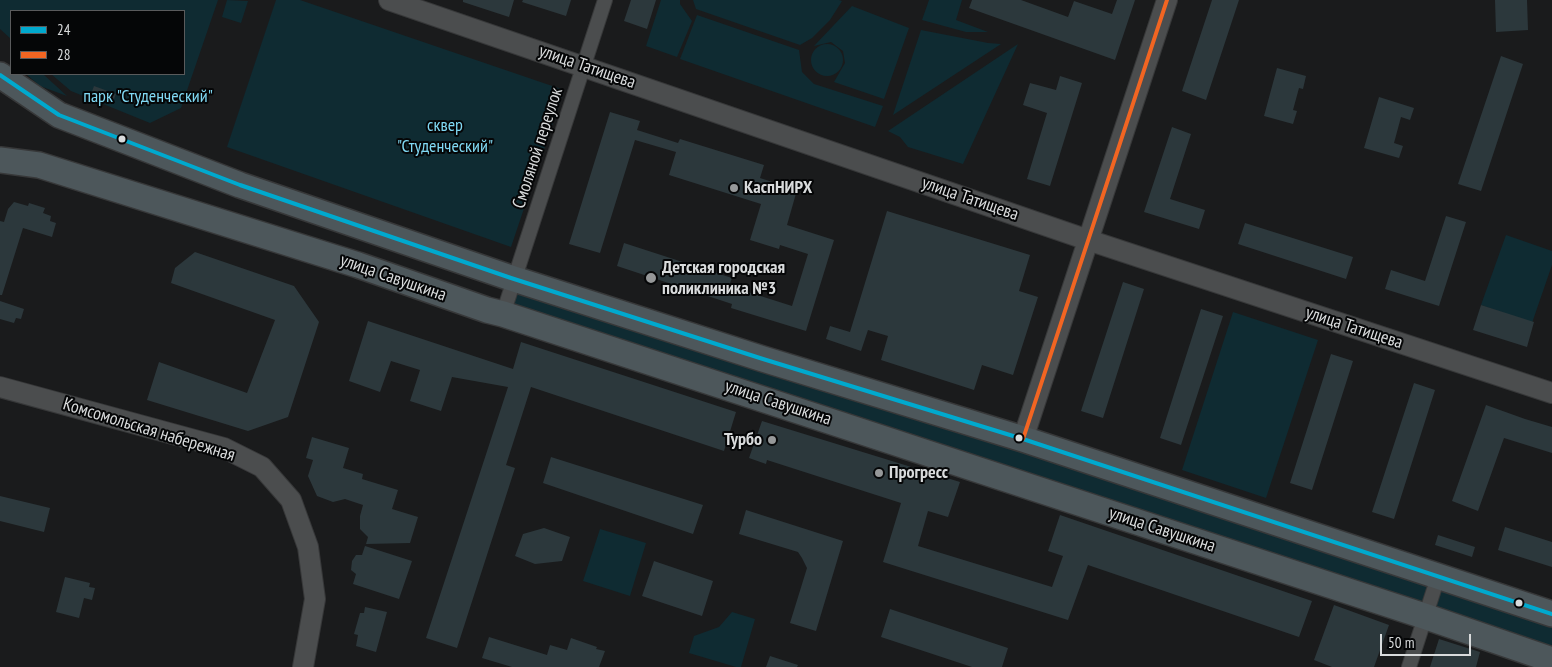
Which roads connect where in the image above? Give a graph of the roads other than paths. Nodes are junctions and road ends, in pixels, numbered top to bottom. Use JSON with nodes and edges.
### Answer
{"nodes":[{"id":1,"x":390,"y":0,"type":"edge"},
{"id":2,"x":605,"y":0,"type":"edge"},
{"id":3,"x":1167,"y":0,"type":"edge"},
{"id":4,"x":584,"y":66,"type":"junction"},
{"id":5,"x":0,"y":75,"type":"edge"},
{"id":6,"x":0,"y":160,"type":"edge"},
{"id":7,"x":1088,"y":240,"type":"junction"},
{"id":8,"x":515,"y":279,"type":"junction"},
{"id":9,"x":503,"y":314,"type":"junction"},
{"id":10,"x":0,"y":387,"type":"edge"},
{"id":11,"x":1552,"y":393,"type":"edge"},
{"id":12,"x":1023,"y":439,"type":"junction"},
{"id":13,"x":1438,"y":576,"type":"junction"},
{"id":14,"x":1552,"y":614,"type":"edge"},
{"id":15,"x":1424,"y":616,"type":"junction"},
{"id":16,"x":1552,"y":660,"type":"edge"},
{"id":17,"x":303,"y":667,"type":"edge"},
{"id":18,"x":1409,"y":667,"type":"edge"}],
"edges":[{"from":1,"to":4,"type":"main road","name":"улица Татищева"},
{"from":2,"to":4,"type":"street","name":"Смоляной переулок"},
{"from":3,"to":7,"type":"main road"},
{"from":4,"to":7,"type":"main road","name":"улица Татищева"},
{"from":4,"to":8,"type":"street","name":"Смоляной переулок"},
{"from":5,"to":8,"type":"highway"},
{"from":6,"to":9,"type":"highway","name":"улица Савушкина"},
{"from":7,"to":11,"type":"main road","name":"улица Татищева"},
{"from":7,"to":12,"type":"main road"},
{"from":8,"to":9,"type":"street","name":"Смоляной переулок"},
{"from":8,"to":12,"type":"highway"},
{"from":9,"to":15,"type":"highway","name":"улица Савушкина"},
{"from":10,"to":17,"type":"main road","name":"Комсомольская набережная"},
{"from":12,"to":13,"type":"highway"},
{"from":13,"to":14,"type":"highway"},
{"from":13,"to":15,"type":"street"},
{"from":15,"to":16,"type":"highway","name":"улица Савушкина"},
{"from":15,"to":18,"type":"street"}]}
